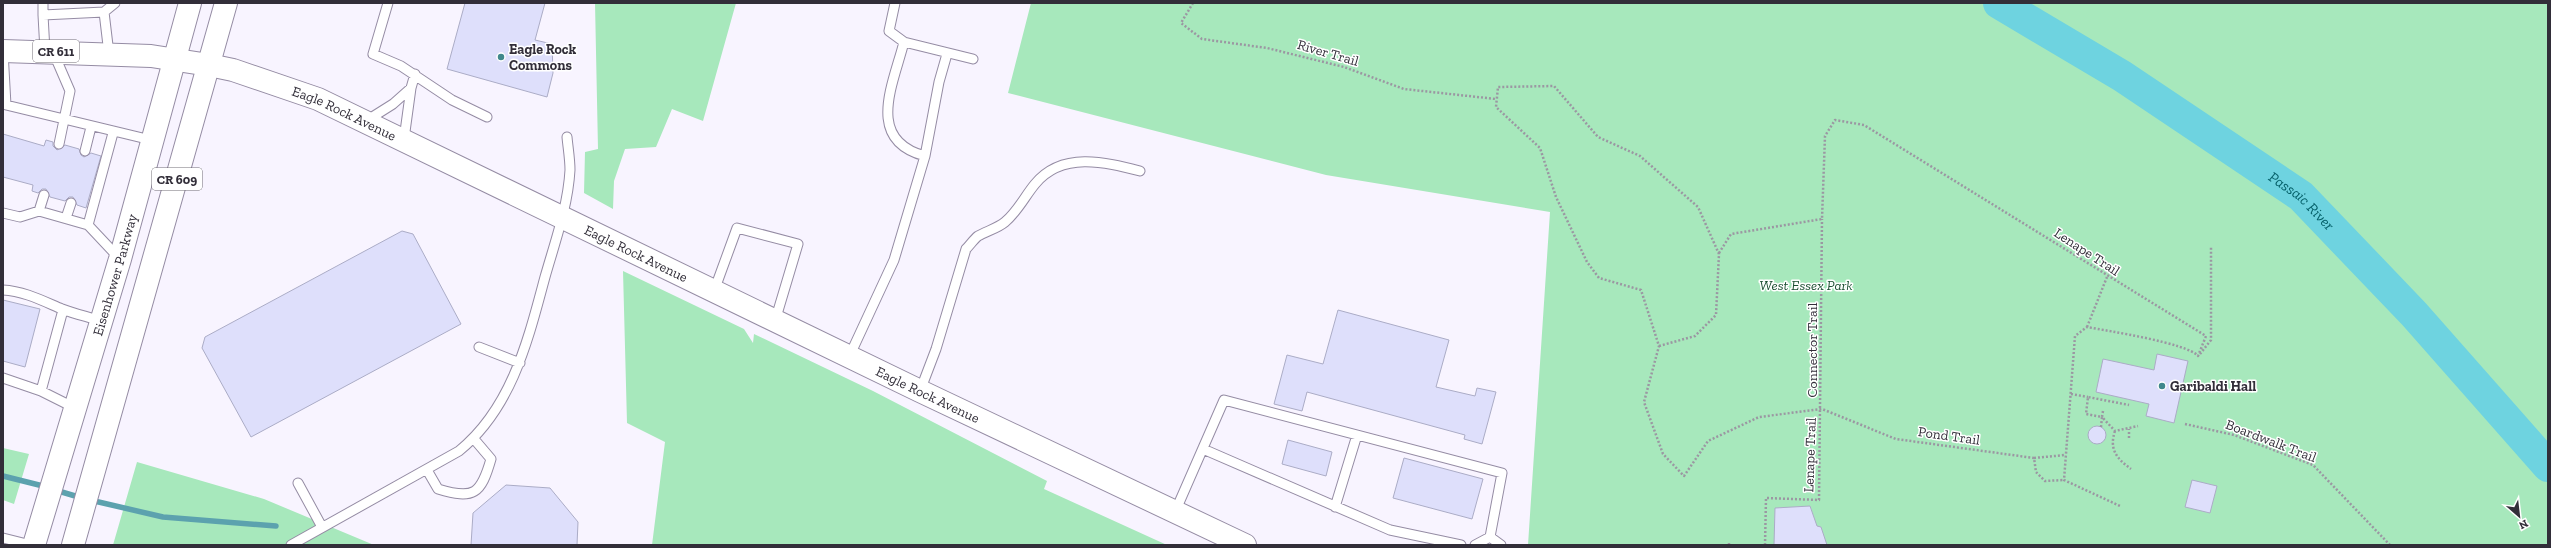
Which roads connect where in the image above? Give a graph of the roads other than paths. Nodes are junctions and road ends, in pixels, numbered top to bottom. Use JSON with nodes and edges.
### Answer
{"nodes":[{"id":1,"x":43,"y":3,"type":"edge"},
{"id":2,"x":115,"y":3,"type":"edge"},
{"id":3,"x":190,"y":3,"type":"edge"},
{"id":4,"x":226,"y":3,"type":"edge"},
{"id":5,"x":388,"y":3,"type":"edge"},
{"id":6,"x":895,"y":3,"type":"edge"},
{"id":7,"x":104,"y":12,"type":"junction"},
{"id":8,"x":43,"y":15,"type":"junction"},
{"id":9,"x":904,"y":42,"type":"junction"},
{"id":10,"x":3,"y":51,"type":"edge"},
{"id":11,"x":49,"y":51,"type":"junction"},
{"id":12,"x":109,"y":54,"type":"junction"},
{"id":13,"x":947,"y":54,"type":"junction"},
{"id":14,"x":174,"y":59,"type":"junction"},
{"id":15,"x":973,"y":59,"type":"dead end"},
{"id":16,"x":209,"y":65,"type":"junction"},
{"id":17,"x":415,"y":74,"type":"junction"},
{"id":18,"x":411,"y":88,"type":"junction"},
{"id":19,"x":4,"y":106,"type":"edge"},
{"id":20,"x":488,"y":117,"type":"dead end"},
{"id":21,"x":65,"y":120,"type":"junction"},
{"id":22,"x":366,"y":121,"type":"junction"},
{"id":23,"x":91,"y":127,"type":"junction"},
{"id":24,"x":113,"y":133,"type":"junction"},
{"id":25,"x":567,"y":137,"type":"dead end"},
{"id":26,"x":404,"y":139,"type":"junction"},
{"id":27,"x":151,"y":140,"type":"junction"},
{"id":28,"x":59,"y":144,"type":"dead end"},
{"id":29,"x":85,"y":151,"type":"dead end"},
{"id":30,"x":925,"y":156,"type":"junction"},
{"id":31,"x":1140,"y":171,"type":"dead end"},
{"id":32,"x":44,"y":195,"type":"dead end"},
{"id":33,"x":71,"y":203,"type":"dead end"},
{"id":34,"x":39,"y":211,"type":"junction"},
{"id":35,"x":3,"y":213,"type":"edge"},
{"id":36,"x":66,"y":218,"type":"junction"},
{"id":37,"x":562,"y":218,"type":"junction"},
{"id":38,"x":88,"y":225,"type":"junction"},
{"id":39,"x":120,"y":259,"type":"junction"},
{"id":40,"x":3,"y":290,"type":"edge"},
{"id":41,"x":714,"y":291,"type":"junction"},
{"id":42,"x":63,"y":310,"type":"junction"},
{"id":43,"x":102,"y":321,"type":"junction"},
{"id":44,"x":775,"y":321,"type":"junction"},
{"id":45,"x":479,"y":347,"type":"dead end"},
{"id":46,"x":849,"y":357,"type":"junction"},
{"id":47,"x":520,"y":363,"type":"junction"},
{"id":48,"x":3,"y":378,"type":"edge"},
{"id":49,"x":41,"y":391,"type":"junction"},
{"id":50,"x":920,"y":391,"type":"junction"},
{"id":51,"x":76,"y":409,"type":"junction"},
{"id":52,"x":1357,"y":435,"type":"junction"},
{"id":53,"x":474,"y":439,"type":"junction"},
{"id":54,"x":1204,"y":449,"type":"junction"},
{"id":55,"x":427,"y":470,"type":"junction"},
{"id":56,"x":298,"y":483,"type":"dead end"},
{"id":57,"x":1335,"y":507,"type":"junction"},
{"id":58,"x":1176,"y":512,"type":"junction"},
{"id":59,"x":322,"y":527,"type":"junction"},
{"id":60,"x":1490,"y":537,"type":"junction"},
{"id":61,"x":3,"y":538,"type":"edge"},
{"id":62,"x":31,"y":545,"type":"edge"},
{"id":63,"x":34,"y":545,"type":"edge"},
{"id":64,"x":74,"y":545,"type":"edge"},
{"id":65,"x":291,"y":545,"type":"edge"},
{"id":66,"x":1245,"y":545,"type":"edge"},
{"id":67,"x":1460,"y":545,"type":"edge"},
{"id":68,"x":1475,"y":545,"type":"edge"},
{"id":69,"x":1501,"y":545,"type":"edge"}],
"edges":[{"from":1,"to":8,"type":"lane"},
{"from":2,"to":7,"type":"lane"},
{"from":3,"to":14,"type":"main road","name":"Eisenhower Parkway","number":"CR 609"},
{"from":4,"to":16,"type":"main road","number":"CR 609"},
{"from":5,"to":17,"type":"lane"},
{"from":6,"to":9,"type":"lane"},
{"from":7,"to":8,"type":"lane"},
{"from":7,"to":12,"type":"lane"},
{"from":8,"to":11,"type":"lane"},
{"from":9,"to":13,"type":"lane"},
{"from":9,"to":30,"type":"lane"},
{"from":10,"to":11,"type":"main road","name":"Eagle Rock Avenue","number":"CR 611"},
{"from":10,"to":19,"type":"lane"},
{"from":11,"to":12,"type":"main road","name":"Eagle Rock Avenue","number":"CR 611"},
{"from":11,"to":21,"type":"lane"},
{"from":12,"to":14,"type":"main road","name":"Eagle Rock Avenue","number":"CR 611"},
{"from":13,"to":15,"type":"lane"},
{"from":13,"to":30,"type":"lane"},
{"from":14,"to":16,"type":"main road","name":"Eagle Rock Avenue","number":"CR 611"},
{"from":14,"to":27,"type":"main road","name":"Eisenhower Parkway","number":"CR 609"},
{"from":16,"to":22,"type":"main road","name":"Eagle Rock Avenue","number":"CR 611"},
{"from":16,"to":64,"type":"main road","number":"CR 609"},
{"from":17,"to":18,"type":"lane"},
{"from":17,"to":20,"type":"lane"},
{"from":18,"to":22,"type":"lane"},
{"from":18,"to":26,"type":"lane"},
{"from":19,"to":21,"type":"lane"},
{"from":21,"to":23,"type":"lane"},
{"from":21,"to":28,"type":"lane"},
{"from":22,"to":26,"type":"main road","name":"Eagle Rock Avenue","number":"CR 611"},
{"from":23,"to":24,"type":"lane"},
{"from":23,"to":29,"type":"lane"},
{"from":24,"to":27,"type":"lane"},
{"from":24,"to":38,"type":"lane"},
{"from":25,"to":37,"type":"lane"},
{"from":26,"to":37,"type":"main road","name":"Eagle Rock Avenue","number":"CR 611"},
{"from":27,"to":39,"type":"main road","name":"Eisenhower Parkway","number":"CR 609"},
{"from":30,"to":46,"type":"lane"},
{"from":31,"to":50,"type":"lane"},
{"from":32,"to":34,"type":"lane"},
{"from":33,"to":36,"type":"lane"},
{"from":34,"to":35,"type":"lane"},
{"from":34,"to":36,"type":"lane"},
{"from":36,"to":38,"type":"lane"},
{"from":37,"to":41,"type":"main road","name":"Eagle Rock Avenue","number":"CR 611"},
{"from":37,"to":47,"type":"lane"},
{"from":38,"to":39,"type":"lane"},
{"from":39,"to":43,"type":"main road","name":"Eisenhower Parkway","number":"CR 609"},
{"from":40,"to":42,"type":"lane"},
{"from":41,"to":44,"type":"main road","name":"Eagle Rock Avenue","number":"CR 611"},
{"from":41,"to":44,"type":"lane"},
{"from":42,"to":43,"type":"lane"},
{"from":42,"to":49,"type":"lane"},
{"from":43,"to":51,"type":"main road","name":"Eisenhower Parkway","number":"CR 609"},
{"from":44,"to":46,"type":"main road","name":"Eagle Rock Avenue","number":"CR 611"},
{"from":45,"to":47,"type":"lane"},
{"from":46,"to":50,"type":"main road","name":"Eagle Rock Avenue","number":"CR 611"},
{"from":47,"to":53,"type":"lane"},
{"from":48,"to":49,"type":"lane"},
{"from":49,"to":51,"type":"lane"},
{"from":50,"to":58,"type":"main road","name":"Eagle Rock Avenue","number":"CR 611"},
{"from":51,"to":63,"type":"main road","name":"Eisenhower Parkway","number":"CR 609"},
{"from":52,"to":54,"type":"lane"},
{"from":52,"to":57,"type":"lane"},
{"from":52,"to":60,"type":"lane"},
{"from":53,"to":55,"type":"lane"},
{"from":53,"to":55,"type":"lane"},
{"from":54,"to":57,"type":"lane"},
{"from":54,"to":58,"type":"lane"},
{"from":55,"to":59,"type":"lane"},
{"from":56,"to":59,"type":"lane"},
{"from":57,"to":67,"type":"lane"},
{"from":58,"to":66,"type":"main road","name":"Eagle Rock Avenue","number":"CR 611"},
{"from":59,"to":65,"type":"lane"},
{"from":60,"to":68,"type":"lane"},
{"from":60,"to":69,"type":"lane"},
{"from":61,"to":62,"type":"lane"}]}
